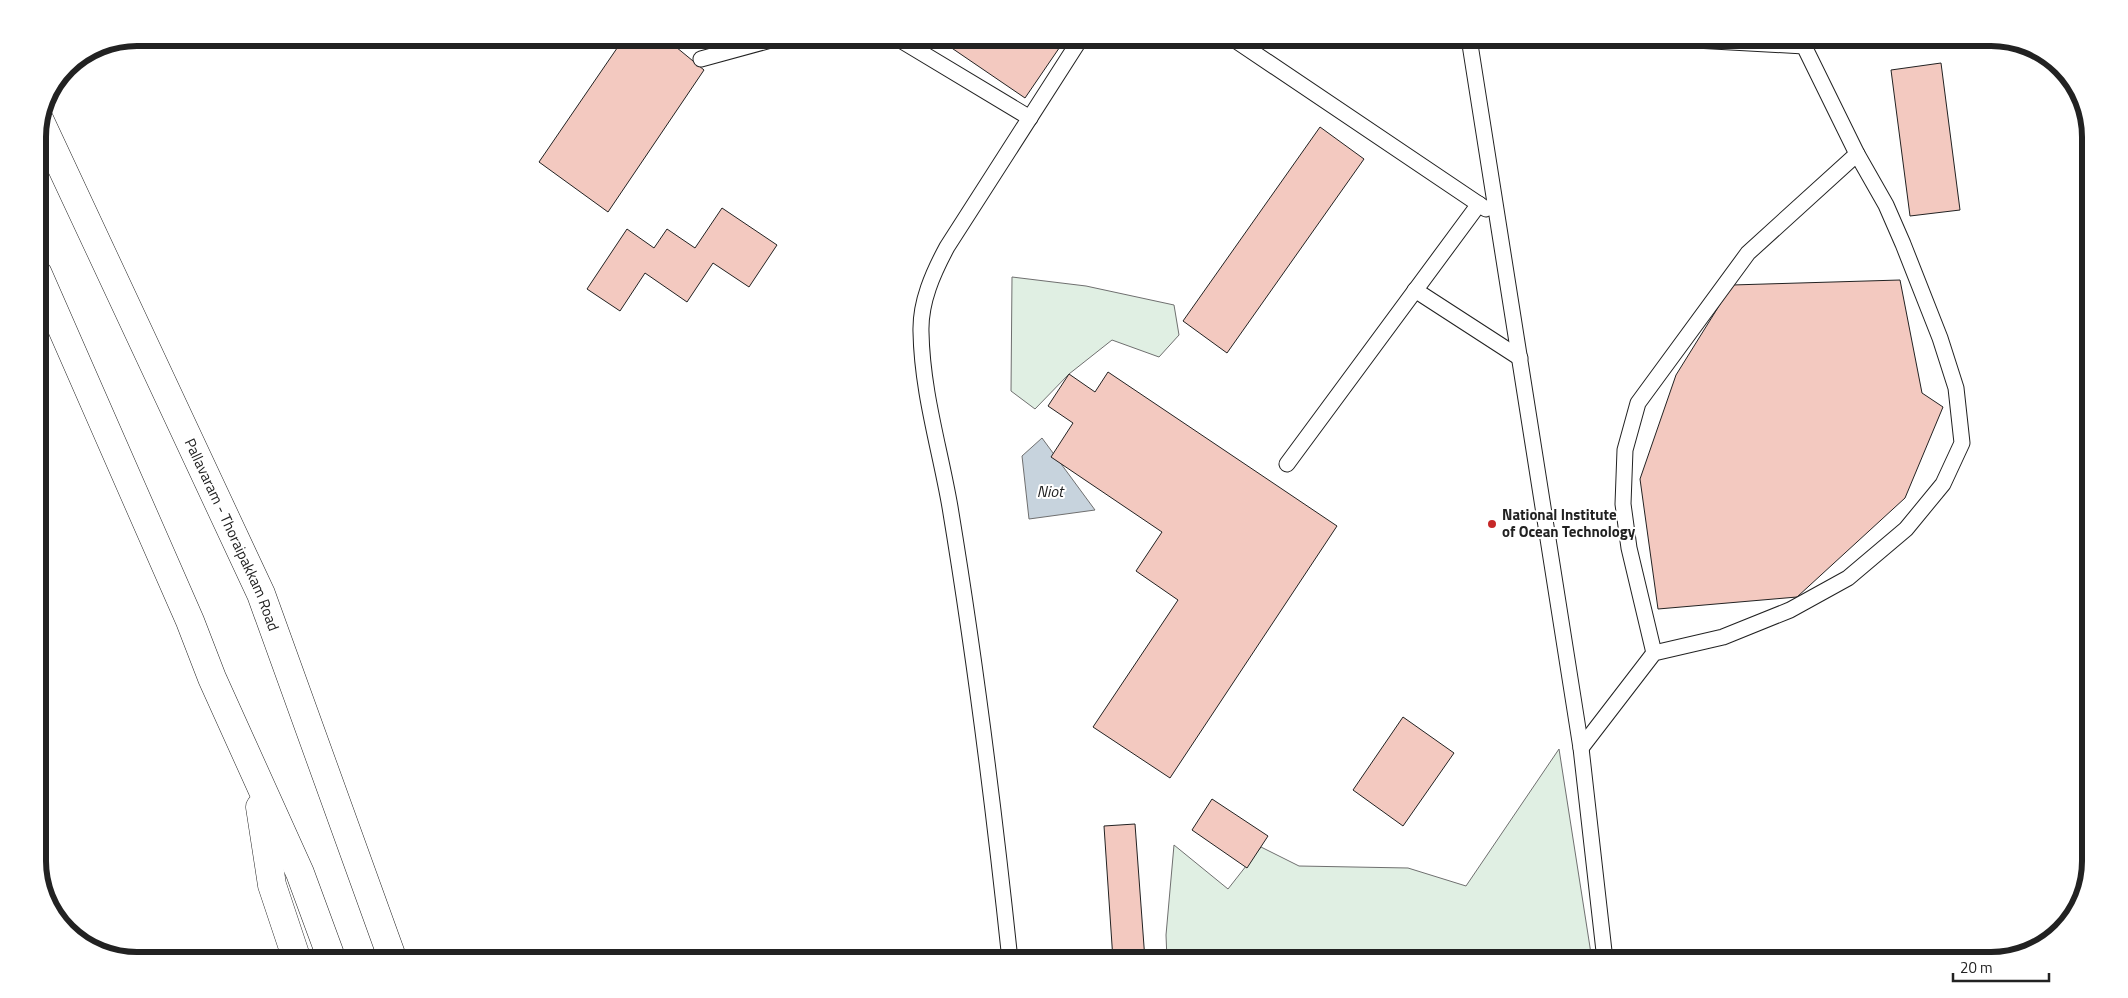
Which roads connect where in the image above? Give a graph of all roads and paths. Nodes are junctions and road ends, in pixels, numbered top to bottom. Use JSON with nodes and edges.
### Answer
{"nodes":[{"id":1,"x":749,"y":46,"type":"edge"},
{"id":2,"x":910,"y":46,"type":"edge"},
{"id":3,"x":1077,"y":46,"type":"edge"},
{"id":4,"x":1244,"y":46,"type":"edge"},
{"id":5,"x":1470,"y":46,"type":"edge"},
{"id":6,"x":1804,"y":46,"type":"edge"},
{"id":7,"x":701,"y":59,"type":"dead end"},
{"id":8,"x":1030,"y":118,"type":"junction"},
{"id":9,"x":46,"y":134,"type":"edge"},
{"id":10,"x":1857,"y":154,"type":"junction"},
{"id":11,"x":1478,"y":204,"type":"junction"},
{"id":12,"x":1498,"y":216,"type":"junction"},
{"id":13,"x":1415,"y":290,"type":"junction"},
{"id":14,"x":46,"y":292,"type":"edge"},
{"id":15,"x":1520,"y":358,"type":"junction"},
{"id":16,"x":1287,"y":464,"type":"dead end"},
{"id":17,"x":1654,"y":653,"type":"junction"},
{"id":18,"x":1581,"y":748,"type":"junction"},
{"id":19,"x":254,"y":771,"type":"junction"},
{"id":20,"x":295,"y":952,"type":"edge"},
{"id":21,"x":329,"y":952,"type":"edge"},
{"id":22,"x":390,"y":952,"type":"edge"},
{"id":23,"x":1009,"y":952,"type":"edge"},
{"id":24,"x":1604,"y":952,"type":"edge"}],
"edges":[{"from":1,"to":7,"type":"lane"},
{"from":2,"to":8,"type":"lane"},
{"from":3,"to":8,"type":"lane"},
{"from":4,"to":11,"type":"lane"},
{"from":5,"to":12,"type":"lane"},
{"from":6,"to":10,"type":"lane"},
{"from":8,"to":23,"type":"lane"},
{"from":9,"to":22,"type":"main road","name":"Pallavaram - Thoraipakkam Road"},
{"from":10,"to":17,"type":"lane"},
{"from":10,"to":17,"type":"lane"},
{"from":11,"to":12,"type":"lane"},
{"from":11,"to":13,"type":"lane"},
{"from":12,"to":15,"type":"lane"},
{"from":13,"to":15,"type":"lane"},
{"from":13,"to":16,"type":"lane"},
{"from":14,"to":19,"type":"main road"},
{"from":15,"to":18,"type":"lane"},
{"from":17,"to":18,"type":"lane"},
{"from":18,"to":24,"type":"lane"},
{"from":19,"to":20,"type":"main road"},
{"from":19,"to":21,"type":"main road"}]}
